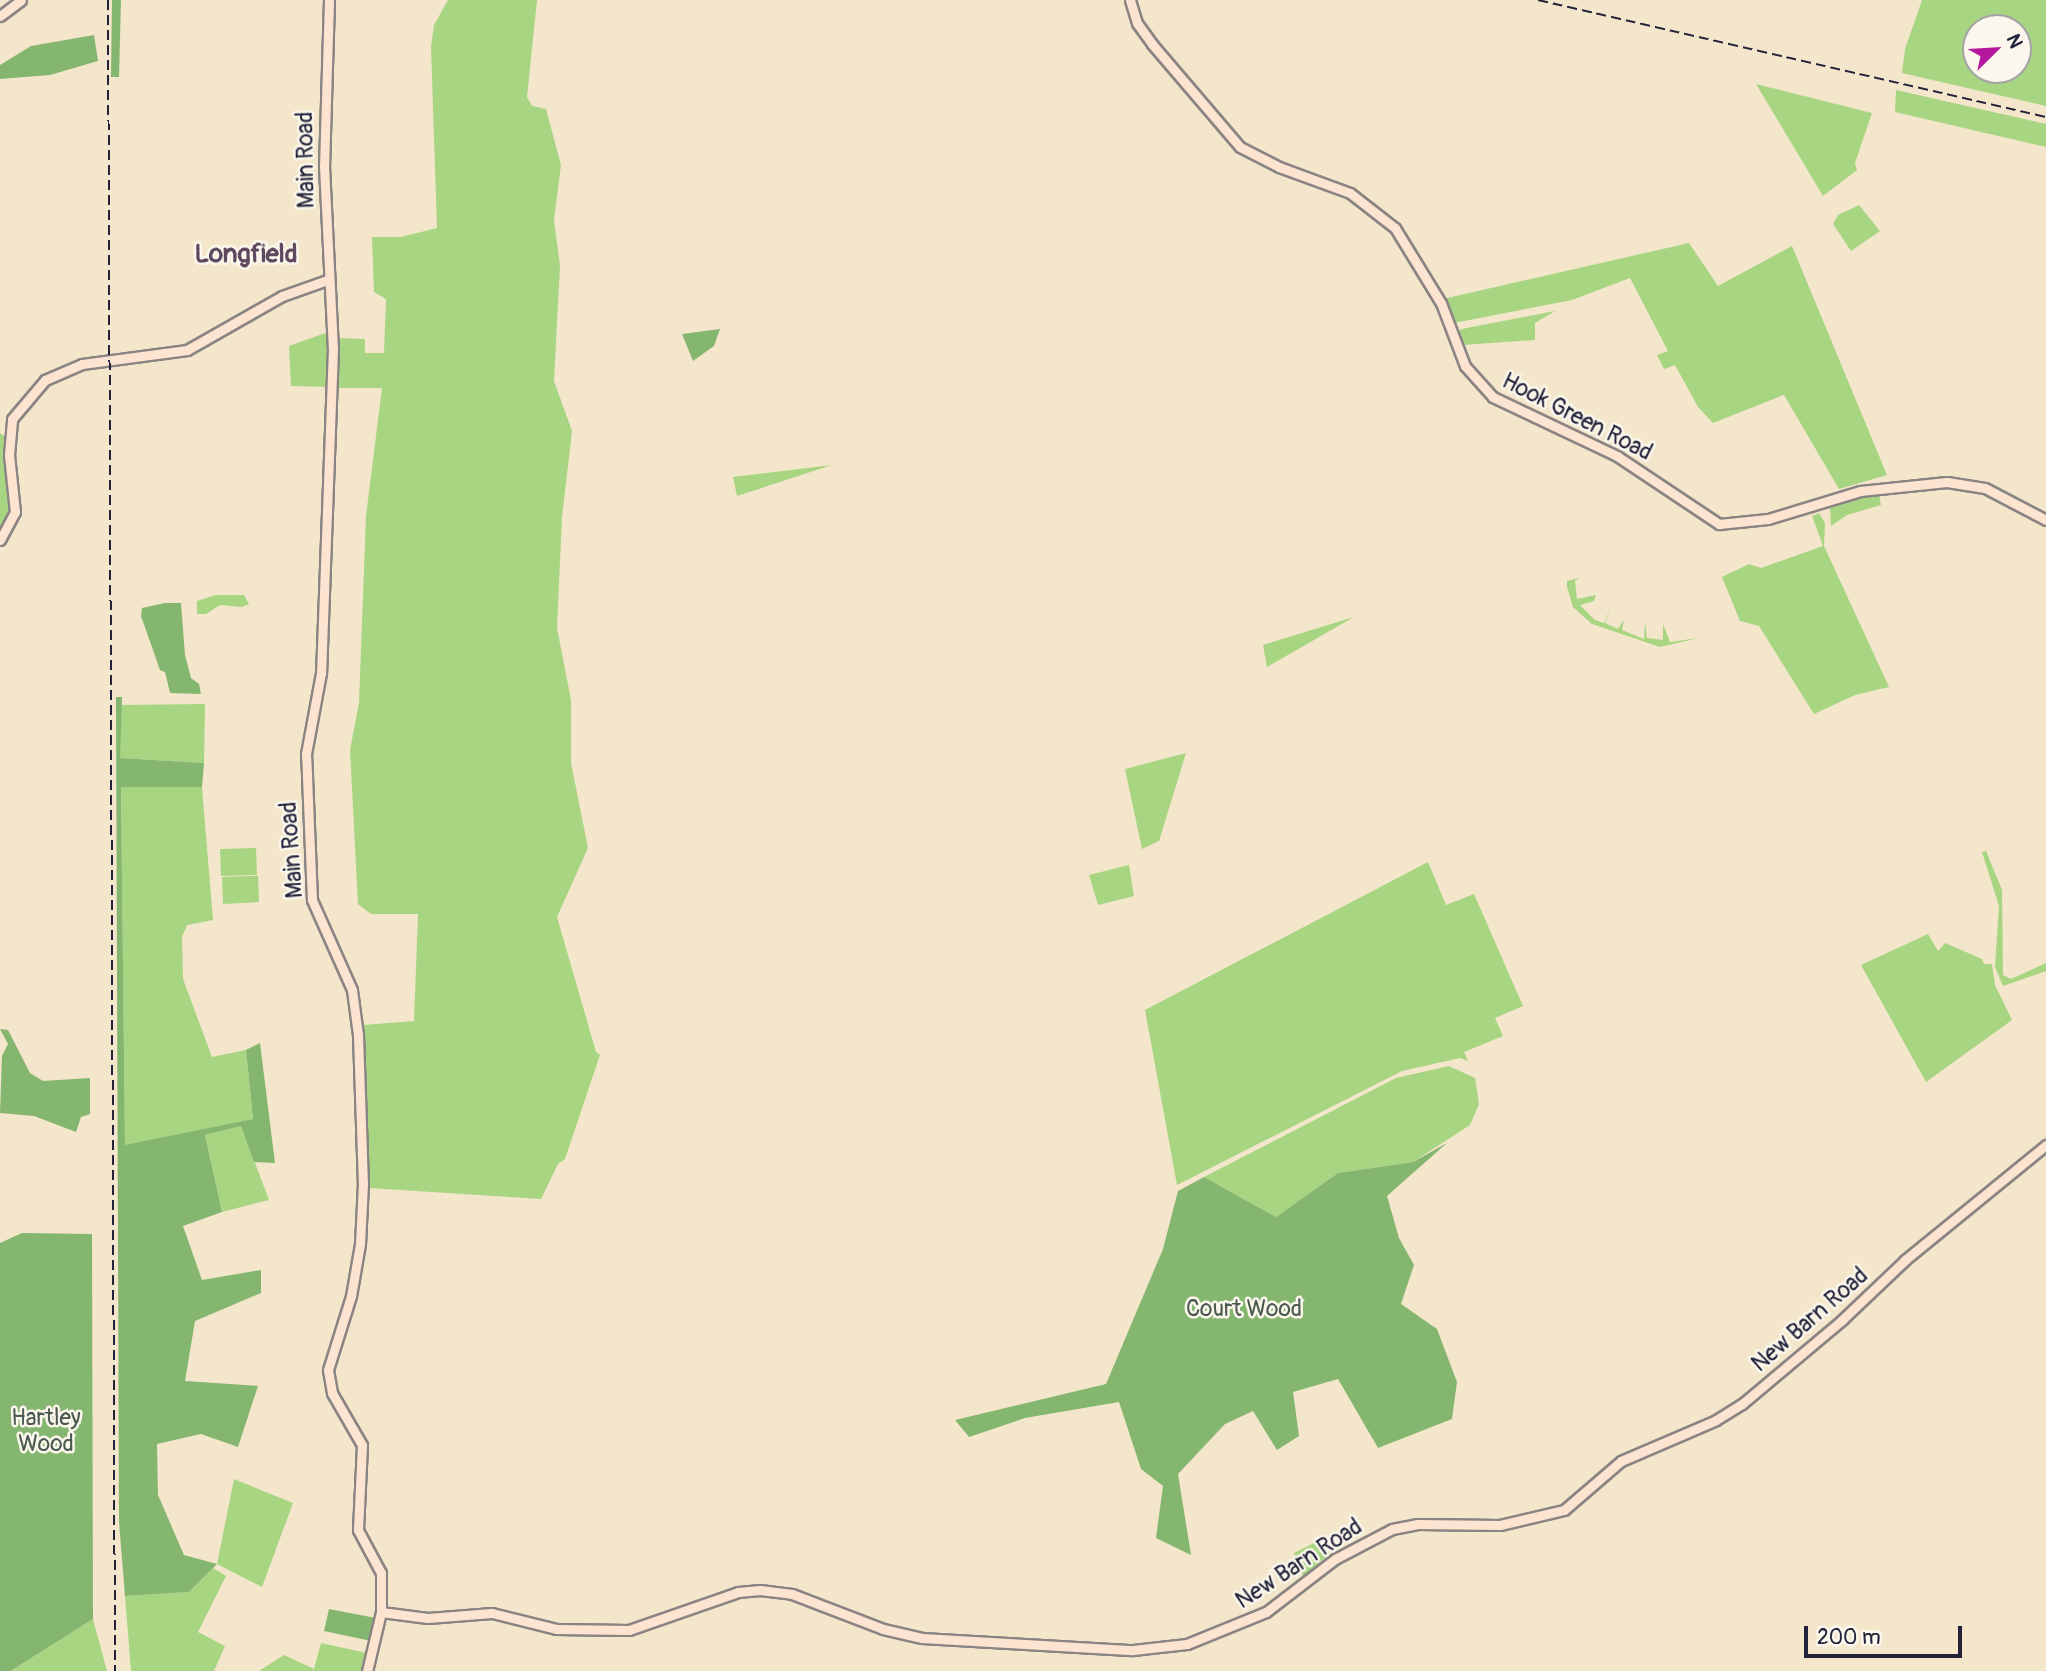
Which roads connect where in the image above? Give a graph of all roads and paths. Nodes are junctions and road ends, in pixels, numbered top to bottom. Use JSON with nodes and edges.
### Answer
{"nodes":[{"id":1,"x":20,"y":0,"type":"edge"},
{"id":2,"x":329,"y":0,"type":"edge"},
{"id":3,"x":1130,"y":0,"type":"edge"},
{"id":4,"x":0,"y":16,"type":"edge"},
{"id":5,"x":327,"y":280,"type":"junction"},
{"id":6,"x":2046,"y":520,"type":"edge"},
{"id":7,"x":0,"y":540,"type":"edge"},
{"id":8,"x":2046,"y":1145,"type":"edge"},
{"id":9,"x":381,"y":1612,"type":"junction"},
{"id":10,"x":367,"y":1671,"type":"edge"}],
"edges":[{"from":1,"to":4,"type":"street"},
{"from":2,"to":5,"type":"street","name":"Main Road"},
{"from":3,"to":6,"type":"street","name":"Hook Green Road"},
{"from":5,"to":7,"type":"street"},
{"from":5,"to":9,"type":"street","name":"Main Road"},
{"from":8,"to":9,"type":"street","name":"New Barn Road"},
{"from":9,"to":10,"type":"street","name":"Main Road"}]}
